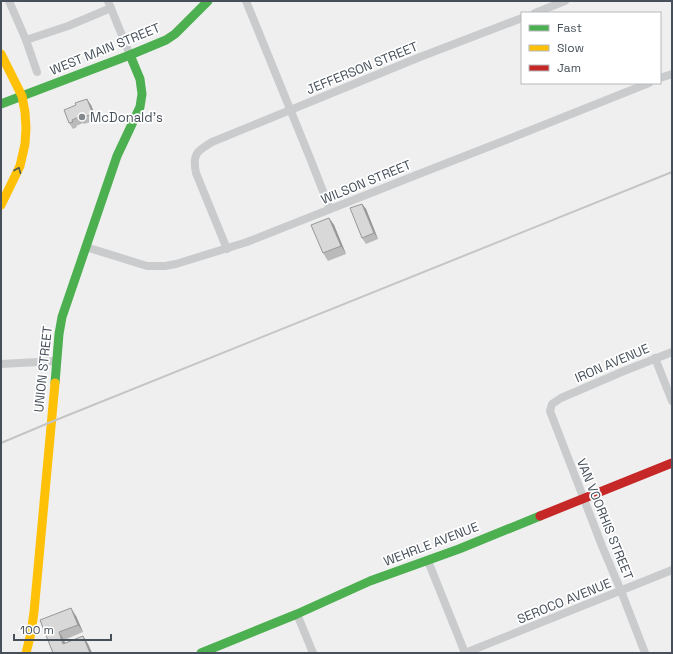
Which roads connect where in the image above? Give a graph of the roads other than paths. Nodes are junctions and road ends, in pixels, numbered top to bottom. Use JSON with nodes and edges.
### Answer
{"nodes":[{"id":1,"x":9,"y":1,"type":"edge"},
{"id":2,"x":208,"y":1,"type":"edge"},
{"id":3,"x":246,"y":1,"type":"edge"},
{"id":4,"x":565,"y":1,"type":"edge"},
{"id":5,"x":110,"y":4,"type":"edge"},
{"id":6,"x":538,"y":12,"type":"edge"},
{"id":7,"x":521,"y":18,"type":"edge"},
{"id":8,"x":26,"y":40,"type":"junction"},
{"id":9,"x":1,"y":54,"type":"edge"},
{"id":10,"x":130,"y":55,"type":"junction"},
{"id":11,"x":37,"y":72,"type":"dead end"},
{"id":12,"x":672,"y":74,"type":"edge"},
{"id":13,"x":661,"y":78,"type":"edge"},
{"id":14,"x":646,"y":84,"type":"edge"},
{"id":15,"x":22,"y":96,"type":"junction"},
{"id":16,"x":1,"y":104,"type":"edge"},
{"id":17,"x":290,"y":111,"type":"junction"},
{"id":18,"x":1,"y":205,"type":"edge"},
{"id":19,"x":330,"y":209,"type":"junction"},
{"id":20,"x":86,"y":247,"type":"junction"},
{"id":21,"x":227,"y":249,"type":"junction"},
{"id":22,"x":672,"y":352,"type":"edge"},
{"id":23,"x":655,"y":358,"type":"junction"},
{"id":24,"x":57,"y":361,"type":"junction"},
{"id":25,"x":1,"y":364,"type":"edge"},
{"id":26,"x":561,"y":398,"type":"joint"},
{"id":27,"x":672,"y":401,"type":"edge"},
{"id":28,"x":672,"y":463,"type":"edge"},
{"id":29,"x":584,"y":498,"type":"junction"},
{"id":30,"x":428,"y":561,"type":"junction"},
{"id":31,"x":672,"y":570,"type":"edge"},
{"id":32,"x":621,"y":591,"type":"junction"},
{"id":33,"x":297,"y":614,"type":"junction"},
{"id":34,"x":26,"y":653,"type":"edge"},
{"id":35,"x":201,"y":653,"type":"edge"},
{"id":36,"x":313,"y":653,"type":"edge"},
{"id":37,"x":465,"y":653,"type":"edge"},
{"id":38,"x":644,"y":653,"type":"edge"}],
"edges":[{"from":1,"to":8,"type":"street"},
{"from":2,"to":10,"type":"main road","name":"WEST MAIN STREET"},
{"from":3,"to":17,"type":"street"},
{"from":4,"to":6,"type":"street"},
{"from":5,"to":8,"type":"street"},
{"from":5,"to":10,"type":"street"},
{"from":7,"to":17,"type":"street","name":"JEFFERSON STREET"},
{"from":8,"to":11,"type":"street"},
{"from":9,"to":15,"type":"main road"},
{"from":10,"to":15,"type":"main road","name":"WEST MAIN STREET"},
{"from":10,"to":20,"type":"main road","name":"UNION STREET"},
{"from":12,"to":13,"type":"street"},
{"from":14,"to":19,"type":"street","name":"WILSON STREET"},
{"from":15,"to":16,"type":"main road","name":"WEST MAIN STREET"},
{"from":18,"to":15,"type":"main road","one_way":true},
{"from":17,"to":19,"type":"street"},
{"from":17,"to":21,"type":"street","name":"JEFFERSON STREET"},
{"from":19,"to":21,"type":"street","name":"WILSON STREET"},
{"from":20,"to":21,"type":"street","name":"WILSON STREET"},
{"from":20,"to":24,"type":"main road","name":"UNION STREET"},
{"from":22,"to":23,"type":"street","name":"IRON AVENUE"},
{"from":23,"to":26,"type":"street","name":"IRON AVENUE"},
{"from":23,"to":27,"type":"street"},
{"from":24,"to":25,"type":"street"},
{"from":24,"to":34,"type":"main road","name":"UNION STREET"},
{"from":26,"to":29,"type":"street","name":"VAN VOORHIS STREET"},
{"from":28,"to":29,"type":"main road","name":"WEHRLE AVENUE"},
{"from":29,"to":30,"type":"main road","name":"WEHRLE AVENUE"},
{"from":29,"to":32,"type":"street","name":"VAN VOORHIS STREET"},
{"from":30,"to":33,"type":"main road","name":"WEHRLE AVENUE"},
{"from":30,"to":37,"type":"street"},
{"from":31,"to":32,"type":"street","name":"SEROCO AVENUE"},
{"from":32,"to":37,"type":"street","name":"SEROCO AVENUE"},
{"from":32,"to":38,"type":"street","name":"VAN VOORHIS STREET"},
{"from":33,"to":35,"type":"main road","name":"WEHRLE AVENUE"},
{"from":33,"to":36,"type":"street"}]}
